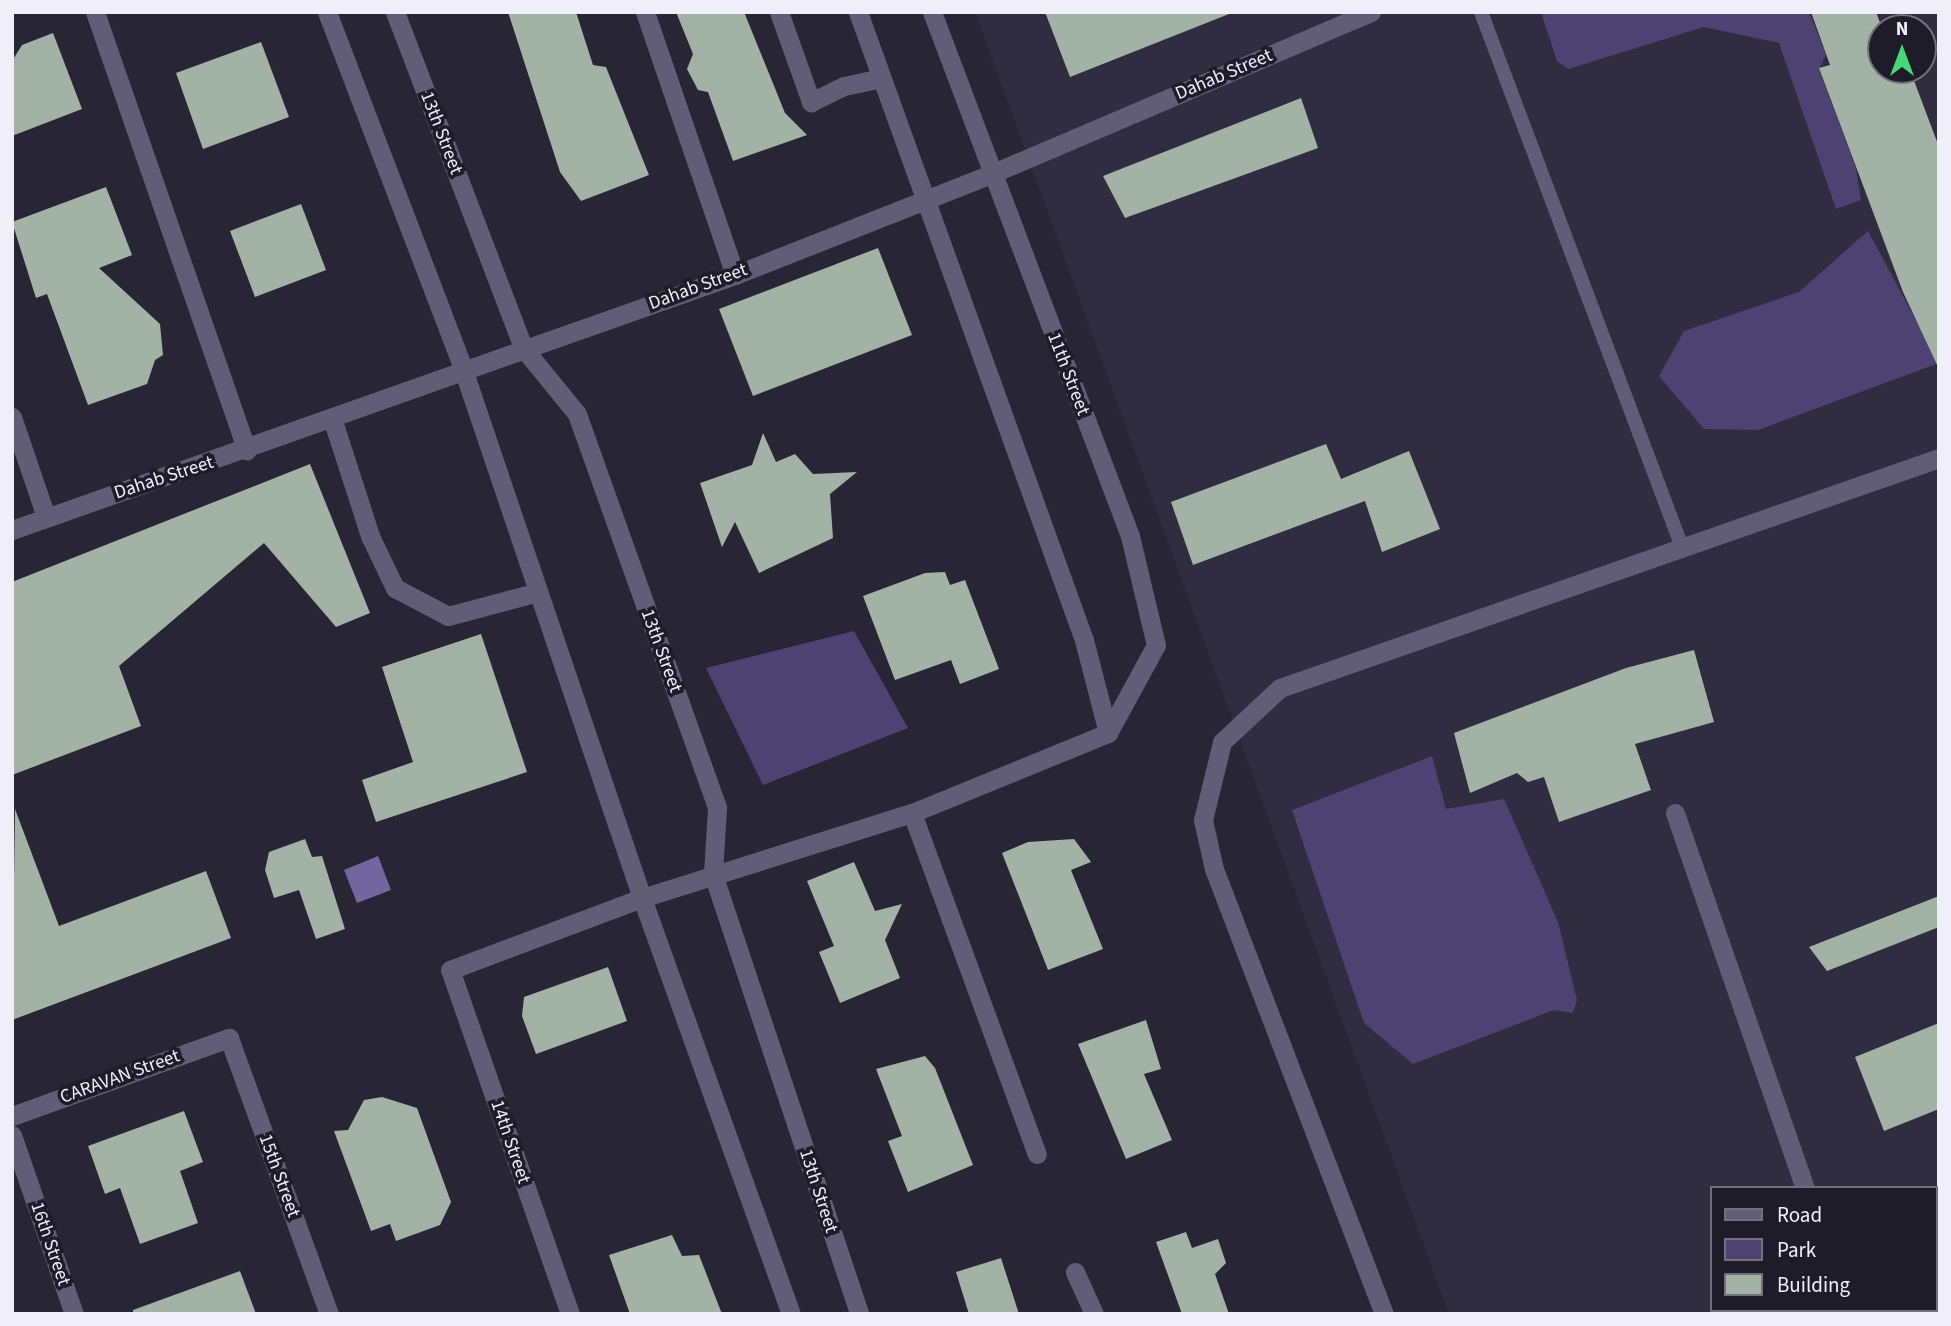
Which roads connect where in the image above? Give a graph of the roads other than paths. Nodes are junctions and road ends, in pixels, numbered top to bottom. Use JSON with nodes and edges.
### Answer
{"nodes":[{"id":1,"x":95,"y":12,"type":"edge"},
{"id":2,"x":327,"y":12,"type":"edge"},
{"id":3,"x":396,"y":12,"type":"edge"},
{"id":4,"x":645,"y":12,"type":"edge"},
{"id":5,"x":779,"y":12,"type":"edge"},
{"id":6,"x":858,"y":12,"type":"edge"},
{"id":7,"x":932,"y":12,"type":"edge"},
{"id":8,"x":1371,"y":12,"type":"edge"},
{"id":9,"x":1481,"y":12,"type":"edge"},
{"id":10,"x":881,"y":78,"type":"junction"},
{"id":11,"x":991,"y":174,"type":"junction"},
{"id":12,"x":923,"y":201,"type":"junction"},
{"id":13,"x":735,"y":275,"type":"junction"},
{"id":14,"x":524,"y":349,"type":"junction"},
{"id":15,"x":463,"y":369,"type":"junction"},
{"id":16,"x":12,"y":417,"type":"edge"},
{"id":17,"x":332,"y":418,"type":"junction"},
{"id":18,"x":247,"y":450,"type":"junction"},
{"id":19,"x":1939,"y":458,"type":"edge"},
{"id":20,"x":46,"y":517,"type":"junction"},
{"id":21,"x":12,"y":530,"type":"edge"},
{"id":22,"x":1682,"y":547,"type":"junction"},
{"id":23,"x":538,"y":592,"type":"junction"},
{"id":24,"x":1108,"y":733,"type":"junction"},
{"id":25,"x":912,"y":813,"type":"junction"},
{"id":26,"x":1675,"y":813,"type":"dead end"},
{"id":27,"x":713,"y":874,"type":"junction"},
{"id":28,"x":642,"y":898,"type":"junction"},
{"id":29,"x":229,"y":1038,"type":"joint"},
{"id":30,"x":12,"y":1116,"type":"edge"},
{"id":31,"x":12,"y":1135,"type":"edge"},
{"id":32,"x":1037,"y":1154,"type":"dead end"},
{"id":33,"x":1804,"y":1186,"type":"edge"},
{"id":34,"x":1075,"y":1272,"type":"dead end"},
{"id":35,"x":74,"y":1314,"type":"edge"},
{"id":36,"x":329,"y":1314,"type":"edge"},
{"id":37,"x":570,"y":1314,"type":"edge"},
{"id":38,"x":791,"y":1314,"type":"edge"},
{"id":39,"x":859,"y":1314,"type":"edge"},
{"id":40,"x":1094,"y":1314,"type":"edge"},
{"id":41,"x":1384,"y":1314,"type":"edge"}],
"edges":[{"from":1,"to":18,"type":"street"},
{"from":2,"to":15,"type":"street"},
{"from":3,"to":14,"type":"street","name":"13th Street"},
{"from":4,"to":13,"type":"street"},
{"from":5,"to":10,"type":"street"},
{"from":6,"to":10,"type":"street"},
{"from":7,"to":11,"type":"street","name":"11th Street"},
{"from":8,"to":11,"type":"street","name":"Dahab Street"},
{"from":9,"to":22,"type":"lane"},
{"from":10,"to":12,"type":"street"},
{"from":11,"to":12,"type":"street","name":"Dahab Street"},
{"from":11,"to":24,"type":"street","name":"11th Street"},
{"from":12,"to":13,"type":"street","name":"Dahab Street"},
{"from":12,"to":24,"type":"street"},
{"from":13,"to":14,"type":"street","name":"Dahab Street"},
{"from":14,"to":15,"type":"street","name":"Dahab Street"},
{"from":14,"to":27,"type":"street","name":"13th Street"},
{"from":15,"to":17,"type":"street","name":"Dahab Street"},
{"from":15,"to":23,"type":"street"},
{"from":16,"to":20,"type":"street"},
{"from":17,"to":18,"type":"street","name":"Dahab Street"},
{"from":17,"to":23,"type":"street"},
{"from":18,"to":20,"type":"street","name":"Dahab Street"},
{"from":19,"to":22,"type":"street"},
{"from":20,"to":21,"type":"street","name":"Dahab Street"},
{"from":22,"to":41,"type":"street"},
{"from":23,"to":28,"type":"street"},
{"from":24,"to":25,"type":"street"},
{"from":25,"to":27,"type":"street"},
{"from":25,"to":32,"type":"street"},
{"from":26,"to":33,"type":"street"},
{"from":27,"to":28,"type":"street"},
{"from":27,"to":39,"type":"street","name":"13th Street"},
{"from":28,"to":37,"type":"street","name":"14th Street"},
{"from":28,"to":38,"type":"street"},
{"from":29,"to":30,"type":"street","name":"CARAVAN Street"},
{"from":29,"to":36,"type":"street","name":"15th Street"},
{"from":31,"to":35,"type":"street","name":"16th Street"},
{"from":34,"to":40,"type":"street"}]}
